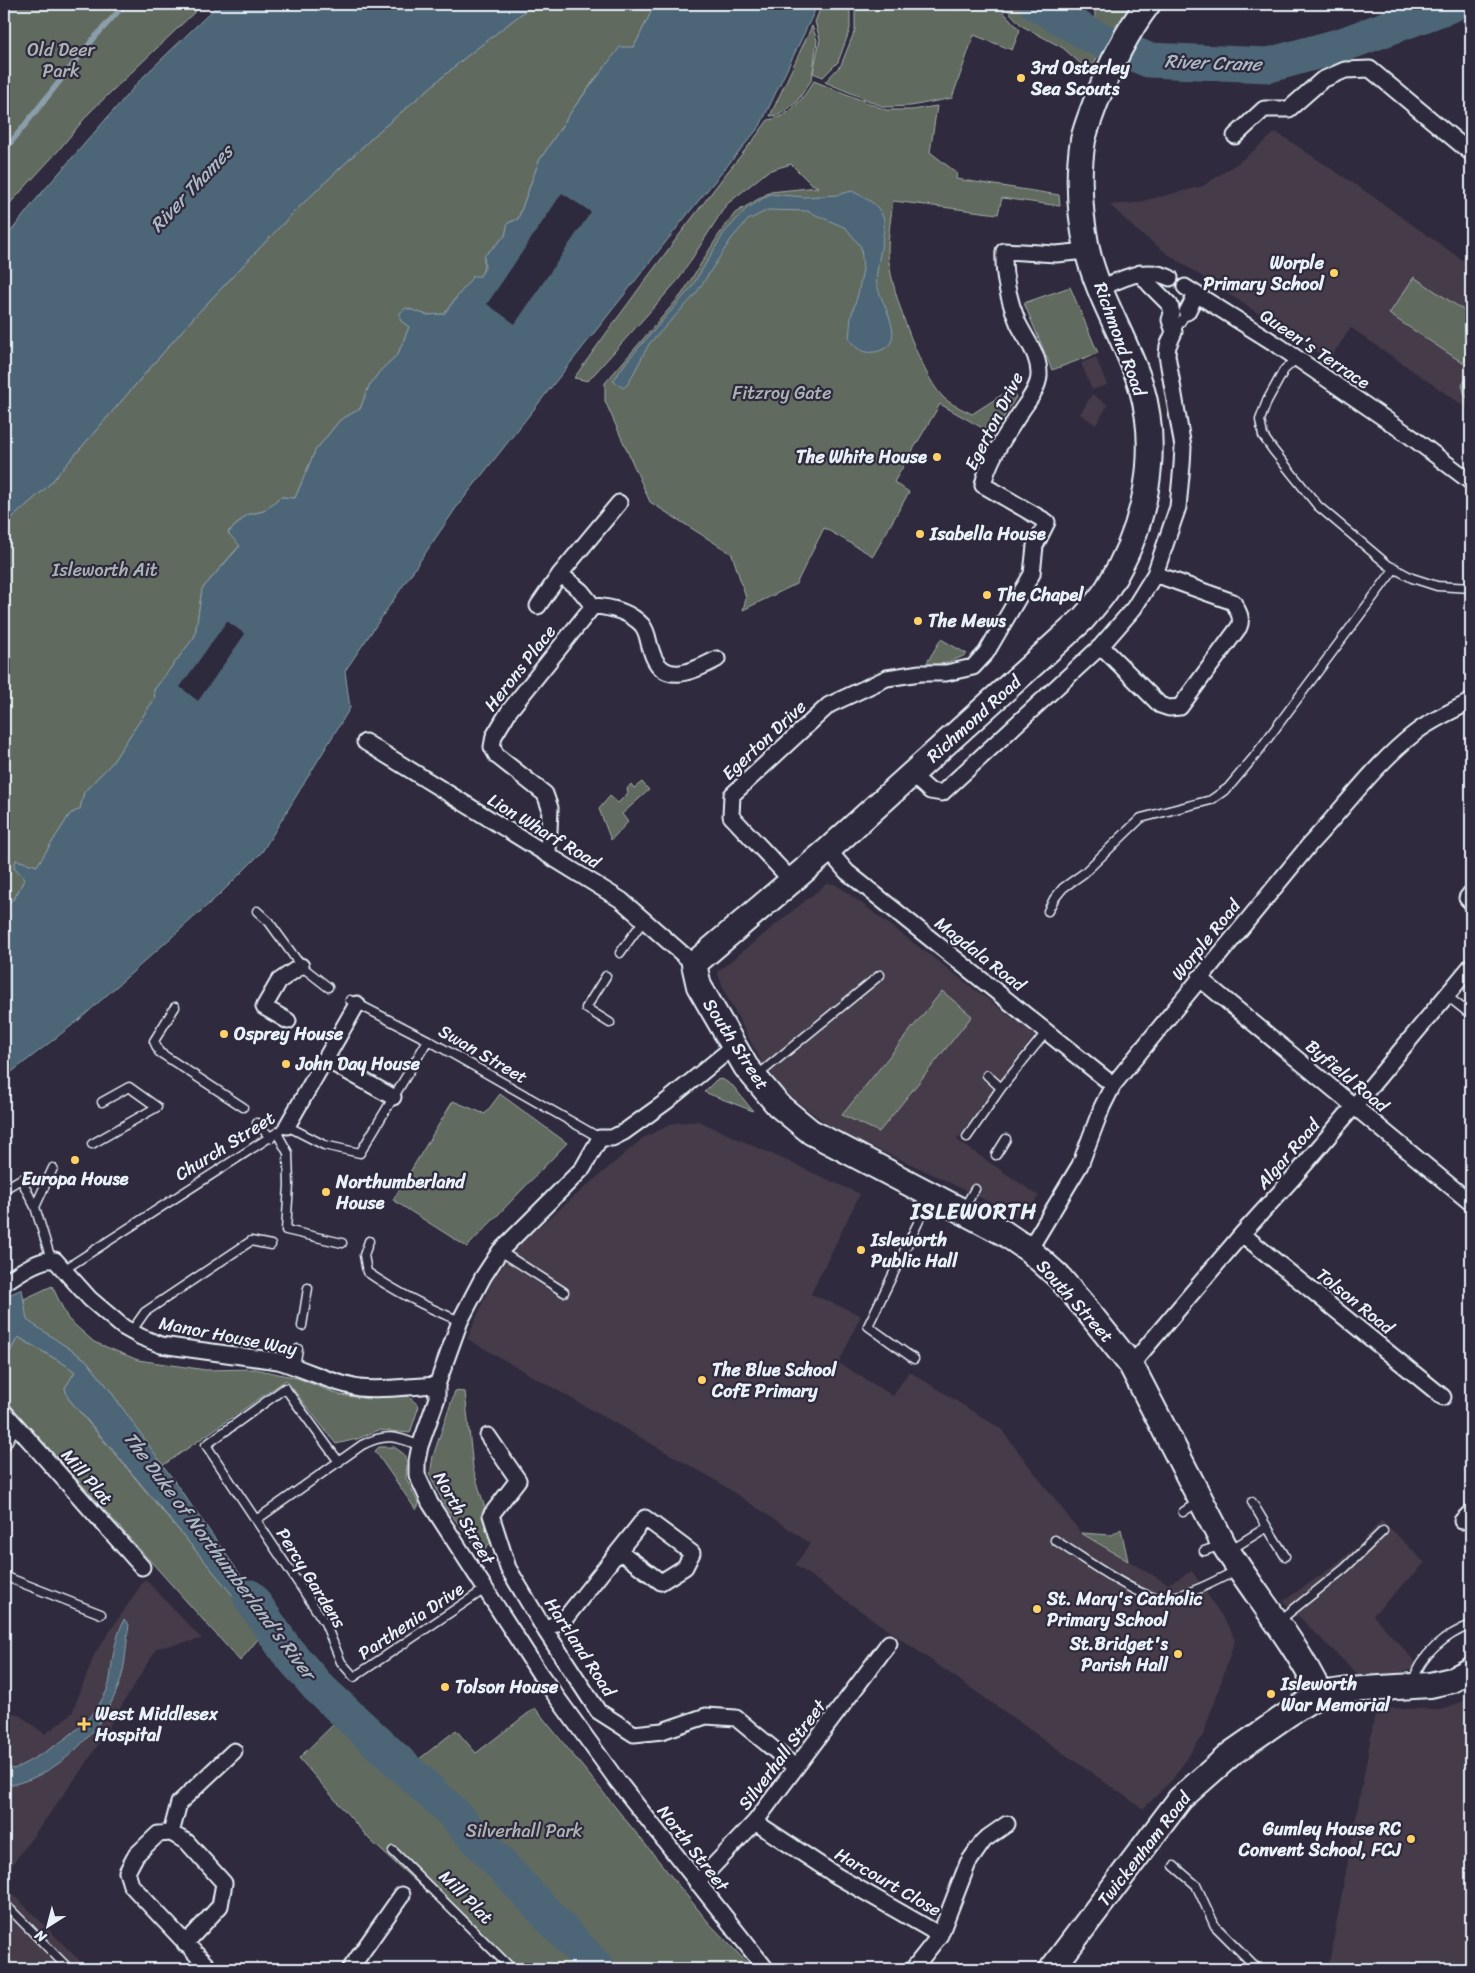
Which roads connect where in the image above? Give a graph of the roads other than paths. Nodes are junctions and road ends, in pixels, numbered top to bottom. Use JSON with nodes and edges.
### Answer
{"nodes":[{"id":1,"x":1145,"y":5,"type":"edge"},
{"id":2,"x":1235,"y":136,"type":"dead end"},
{"id":3,"x":1471,"y":153,"type":"edge"},
{"id":4,"x":1088,"y":251,"type":"junction"},
{"id":5,"x":1140,"y":273,"type":"junction"},
{"id":6,"x":1170,"y":278,"type":"joint"},
{"id":7,"x":1101,"y":288,"type":"junction"},
{"id":8,"x":1191,"y":291,"type":"junction"},
{"id":9,"x":1187,"y":312,"type":"joint"},
{"id":10,"x":1174,"y":332,"type":"junction"},
{"id":11,"x":1296,"y":359,"type":"junction"},
{"id":12,"x":1471,"y":482,"type":"edge"},
{"id":13,"x":619,"y":503,"type":"dead end"},
{"id":14,"x":1395,"y":568,"type":"junction"},
{"id":15,"x":560,"y":574,"type":"junction"},
{"id":16,"x":1155,"y":574,"type":"junction"},
{"id":17,"x":1471,"y":588,"type":"edge"},
{"id":18,"x":538,"y":606,"type":"dead end"},
{"id":19,"x":593,"y":606,"type":"junction"},
{"id":20,"x":1101,"y":646,"type":"junction"},
{"id":21,"x":717,"y":658,"type":"dead end"},
{"id":22,"x":1471,"y":701,"type":"edge"},
{"id":23,"x":366,"y":742,"type":"dead end"},
{"id":24,"x":912,"y":775,"type":"junction"},
{"id":25,"x":828,"y":850,"type":"junction"},
{"id":26,"x":548,"y":854,"type":"junction"},
{"id":27,"x":792,"y":881,"type":"junction"},
{"id":28,"x":1471,"y":893,"type":"edge"},
{"id":29,"x":1471,"y":902,"type":"edge"},
{"id":30,"x":257,"y":911,"type":"dead end"},
{"id":31,"x":1048,"y":911,"type":"dead end"},
{"id":32,"x":644,"y":920,"type":"junction"},
{"id":33,"x":620,"y":953,"type":"dead end"},
{"id":34,"x":694,"y":964,"type":"junction"},
{"id":35,"x":301,"y":966,"type":"junction"},
{"id":36,"x":1471,"y":966,"type":"edge"},
{"id":37,"x":880,"y":975,"type":"dead end"},
{"id":38,"x":606,"y":976,"type":"dead end"},
{"id":39,"x":1199,"y":978,"type":"junction"},
{"id":40,"x":328,"y":987,"type":"dead end"},
{"id":41,"x":1446,"y":996,"type":"junction"},
{"id":42,"x":354,"y":1002,"type":"joint"},
{"id":43,"x":175,"y":1007,"type":"dead end"},
{"id":44,"x":1471,"y":1015,"type":"edge"},
{"id":45,"x":288,"y":1021,"type":"dead end"},
{"id":46,"x":610,"y":1023,"type":"dead end"},
{"id":47,"x":1047,"y":1032,"type":"junction"},
{"id":48,"x":428,"y":1040,"type":"junction"},
{"id":49,"x":733,"y":1047,"type":"junction"},
{"id":50,"x":325,"y":1059,"type":"junction"},
{"id":51,"x":987,"y":1075,"type":"dead end"},
{"id":52,"x":754,"y":1078,"type":"junction"},
{"id":53,"x":1113,"y":1085,"type":"junction"},
{"id":54,"x":1001,"y":1088,"type":"junction"},
{"id":55,"x":393,"y":1097,"type":"junction"},
{"id":56,"x":102,"y":1102,"type":"dead end"},
{"id":57,"x":243,"y":1107,"type":"dead end"},
{"id":58,"x":1354,"y":1107,"type":"junction"},
{"id":59,"x":257,"y":1123,"type":"dead end"},
{"id":60,"x":278,"y":1132,"type":"junction"},
{"id":61,"x":967,"y":1137,"type":"dead end"},
{"id":62,"x":600,"y":1138,"type":"junction"},
{"id":63,"x":1006,"y":1139,"type":"dead end"},
{"id":64,"x":92,"y":1144,"type":"dead end"},
{"id":65,"x":996,"y":1154,"type":"dead end"},
{"id":66,"x":53,"y":1168,"type":"dead end"},
{"id":67,"x":975,"y":1189,"type":"dead end"},
{"id":68,"x":4,"y":1190,"type":"edge"},
{"id":69,"x":932,"y":1194,"type":"junction"},
{"id":70,"x":1471,"y":1203,"type":"edge"},
{"id":71,"x":35,"y":1207,"type":"junction"},
{"id":72,"x":963,"y":1210,"type":"junction"},
{"id":73,"x":1242,"y":1234,"type":"junction"},
{"id":74,"x":369,"y":1241,"type":"dead end"},
{"id":75,"x":342,"y":1244,"type":"dead end"},
{"id":76,"x":271,"y":1245,"type":"dead end"},
{"id":77,"x":1029,"y":1250,"type":"junction"},
{"id":78,"x":500,"y":1251,"type":"junction"},
{"id":79,"x":51,"y":1259,"type":"junction"},
{"id":80,"x":65,"y":1269,"type":"junction"},
{"id":81,"x":4,"y":1283,"type":"edge"},
{"id":82,"x":308,"y":1288,"type":"dead end"},
{"id":83,"x":564,"y":1292,"type":"dead end"},
{"id":84,"x":460,"y":1321,"type":"junction"},
{"id":85,"x":302,"y":1326,"type":"dead end"},
{"id":86,"x":131,"y":1332,"type":"junction"},
{"id":87,"x":298,"y":1349,"type":"dead end"},
{"id":88,"x":914,"y":1359,"type":"dead end"},
{"id":89,"x":1131,"y":1365,"type":"junction"},
{"id":90,"x":295,"y":1366,"type":"junction"},
{"id":91,"x":437,"y":1385,"type":"junction"},
{"id":92,"x":1443,"y":1397,"type":"dead end"},
{"id":93,"x":4,"y":1412,"type":"edge"},
{"id":94,"x":17,"y":1425,"type":"junction"},
{"id":95,"x":488,"y":1436,"type":"dead end"},
{"id":96,"x":420,"y":1446,"type":"junction"},
{"id":97,"x":4,"y":1448,"type":"edge"},
{"id":98,"x":339,"y":1462,"type":"junction"},
{"id":99,"x":1252,"y":1502,"type":"dead end"},
{"id":100,"x":256,"y":1520,"type":"junction"},
{"id":101,"x":1266,"y":1527,"type":"junction"},
{"id":102,"x":1383,"y":1531,"type":"dead end"},
{"id":103,"x":1055,"y":1540,"type":"dead end"},
{"id":104,"x":619,"y":1551,"type":"junction"},
{"id":105,"x":1224,"y":1554,"type":"junction"},
{"id":106,"x":1285,"y":1556,"type":"dead end"},
{"id":107,"x":142,"y":1567,"type":"dead end"},
{"id":108,"x":4,"y":1576,"type":"edge"},
{"id":109,"x":485,"y":1589,"type":"junction"},
{"id":110,"x":101,"y":1614,"type":"dead end"},
{"id":111,"x":1277,"y":1622,"type":"junction"},
{"id":112,"x":1471,"y":1625,"type":"edge"},
{"id":113,"x":545,"y":1630,"type":"junction"},
{"id":114,"x":890,"y":1643,"type":"dead end"},
{"id":115,"x":1471,"y":1670,"type":"edge"},
{"id":116,"x":354,"y":1677,"type":"joint"},
{"id":117,"x":1412,"y":1686,"type":"junction"},
{"id":118,"x":1320,"y":1694,"type":"junction"},
{"id":119,"x":234,"y":1751,"type":"dead end"},
{"id":120,"x":796,"y":1767,"type":"junction"},
{"id":121,"x":755,"y":1822,"type":"junction"},
{"id":122,"x":1008,"y":1824,"type":"dead end"},
{"id":123,"x":171,"y":1832,"type":"junction"},
{"id":124,"x":393,"y":1851,"type":"dead end"},
{"id":125,"x":1174,"y":1866,"type":"dead end"},
{"id":126,"x":697,"y":1883,"type":"junction"},
{"id":127,"x":402,"y":1895,"type":"dead end"},
{"id":128,"x":4,"y":1902,"type":"edge"},
{"id":129,"x":940,"y":1935,"type":"junction"},
{"id":130,"x":185,"y":1944,"type":"junction"},
{"id":131,"x":69,"y":1969,"type":"edge"},
{"id":132,"x":210,"y":1969,"type":"edge"},
{"id":133,"x":350,"y":1969,"type":"edge"},
{"id":134,"x":512,"y":1969,"type":"edge"},
{"id":135,"x":766,"y":1969,"type":"edge"},
{"id":136,"x":913,"y":1969,"type":"edge"},
{"id":137,"x":1052,"y":1969,"type":"edge"},
{"id":138,"x":1258,"y":1969,"type":"edge"}],
"edges":[{"from":1,"to":4,"type":"main road","name":"Richmond Road"},
{"from":2,"to":3,"type":"street"},
{"from":4,"to":7,"type":"main road","name":"Richmond Road"},
{"from":4,"to":27,"type":"street","name":"Egerton Drive"},
{"from":5,"to":6,"type":"street","name":"Queen's Terrace"},
{"from":5,"to":7,"type":"street","name":"Queen's Terrace"},
{"from":5,"to":10,"type":"street","name":"Richmond Road"},
{"from":6,"to":8,"type":"lane","name":"Queen's Terrace"},
{"from":7,"to":24,"type":"main road","name":"Richmond Road"},
{"from":8,"to":9,"type":"street"},
{"from":8,"to":11,"type":"street","name":"Queen's Terrace"},
{"from":9,"to":10,"type":"lane"},
{"from":10,"to":16,"type":"street","name":"Richmond Road"},
{"from":11,"to":12,"type":"street","name":"Queen's Terrace"},
{"from":11,"to":14,"type":"lane"},
{"from":13,"to":15,"type":"street","name":"Herons Place"},
{"from":14,"to":17,"type":"lane"},
{"from":14,"to":31,"type":"lane"},
{"from":15,"to":18,"type":"street","name":"Herons Place"},
{"from":15,"to":19,"type":"street"},
{"from":16,"to":20,"type":"street","name":"Richmond Road"},
{"from":16,"to":20,"type":"street"},
{"from":19,"to":21,"type":"street"},
{"from":19,"to":26,"type":"street","name":"Herons Place"},
{"from":20,"to":24,"type":"street","name":"Richmond Road"},
{"from":22,"to":39,"type":"street","name":"Worple Road"},
{"from":23,"to":26,"type":"street","name":"Lion Wharf Road"},
{"from":24,"to":25,"type":"main road","name":"Richmond Road"},
{"from":25,"to":27,"type":"main road","name":"Richmond Road"},
{"from":25,"to":47,"type":"street","name":"Magdala Road"},
{"from":26,"to":32,"type":"street","name":"Lion Wharf Road"},
{"from":27,"to":34,"type":"main road","name":"Richmond Road"},
{"from":28,"to":29,"type":"street"},
{"from":30,"to":35,"type":"lane"},
{"from":32,"to":33,"type":"lane"},
{"from":32,"to":34,"type":"street","name":"Lion Wharf Road"},
{"from":34,"to":49,"type":"main road","name":"South Street"},
{"from":35,"to":40,"type":"lane"},
{"from":35,"to":45,"type":"street"},
{"from":36,"to":41,"type":"street","name":"Algar Road"},
{"from":37,"to":52,"type":"lane"},
{"from":38,"to":46,"type":"lane"},
{"from":39,"to":53,"type":"street","name":"Worple Road"},
{"from":39,"to":58,"type":"street","name":"Byfield Road"},
{"from":41,"to":44,"type":"lane"},
{"from":41,"to":58,"type":"street","name":"Algar Road"},
{"from":42,"to":48,"type":"lane","name":"Swan Street"},
{"from":42,"to":50,"type":"street"},
{"from":43,"to":57,"type":"lane"},
{"from":47,"to":53,"type":"street","name":"Magdala Road"},
{"from":47,"to":54,"type":"lane"},
{"from":48,"to":55,"type":"lane","name":"Church Street"},
{"from":48,"to":62,"type":"lane","name":"Swan Street"},
{"from":49,"to":52,"type":"main road","name":"South Street"},
{"from":49,"to":62,"type":"street"},
{"from":50,"to":55,"type":"street"},
{"from":50,"to":60,"type":"street"},
{"from":51,"to":54,"type":"lane"},
{"from":52,"to":69,"type":"main road","name":"South Street"},
{"from":53,"to":77,"type":"street","name":"Worple Road"},
{"from":54,"to":61,"type":"lane"},
{"from":55,"to":60,"type":"lane","name":"Church Street"},
{"from":56,"to":64,"type":"lane"},
{"from":58,"to":70,"type":"street","name":"Byfield Road"},
{"from":58,"to":73,"type":"street","name":"Algar Road"},
{"from":59,"to":60,"type":"lane"},
{"from":60,"to":75,"type":"lane"},
{"from":60,"to":80,"type":"lane","name":"Church Street"},
{"from":62,"to":78,"type":"street","name":"North Street"},
{"from":63,"to":65,"type":"lane"},
{"from":66,"to":71,"type":"lane"},
{"from":67,"to":72,"type":"lane"},
{"from":68,"to":71,"type":"lane"},
{"from":69,"to":72,"type":"main road","name":"South Street"},
{"from":69,"to":88,"type":"lane"},
{"from":71,"to":79,"type":"lane"},
{"from":72,"to":77,"type":"main road","name":"South Street"},
{"from":73,"to":89,"type":"street","name":"Algar Road"},
{"from":73,"to":92,"type":"street","name":"Tolson Road"},
{"from":74,"to":84,"type":"lane"},
{"from":76,"to":86,"type":"lane"},
{"from":77,"to":89,"type":"main road","name":"South Street"},
{"from":78,"to":83,"type":"lane"},
{"from":78,"to":84,"type":"street","name":"North Street"},
{"from":79,"to":80,"type":"street"},
{"from":79,"to":81,"type":"street"},
{"from":80,"to":86,"type":"street","name":"Manor House Way"},
{"from":82,"to":85,"type":"lane"},
{"from":84,"to":91,"type":"street","name":"North Street"},
{"from":86,"to":90,"type":"street","name":"Manor House Way"},
{"from":87,"to":90,"type":"lane"},
{"from":89,"to":105,"type":"main road","name":"South Street"},
{"from":90,"to":91,"type":"street","name":"Manor House Way"},
{"from":91,"to":96,"type":"street","name":"North Street"},
{"from":93,"to":94,"type":"street","name":"Mill Plat"},
{"from":94,"to":97,"type":"lane"},
{"from":94,"to":107,"type":"street","name":"Mill Plat"},
{"from":95,"to":113,"type":"street","name":"Hartland Road"},
{"from":96,"to":98,"type":"lane","name":"Percy Gardens"},
{"from":96,"to":109,"type":"street","name":"North Street"},
{"from":98,"to":100,"type":"lane","name":"Percy Gardens"},
{"from":98,"to":100,"type":"lane","name":"Percy Gardens"},
{"from":99,"to":101,"type":"lane"},
{"from":100,"to":116,"type":"lane","name":"Percy Gardens"},
{"from":101,"to":105,"type":"lane"},
{"from":101,"to":106,"type":"lane"},
{"from":102,"to":111,"type":"lane"},
{"from":103,"to":105,"type":"lane"},
{"from":104,"to":104,"type":"street"},
{"from":104,"to":113,"type":"street"},
{"from":105,"to":111,"type":"main road","name":"South Street"},
{"from":108,"to":110,"type":"lane"},
{"from":109,"to":116,"type":"lane","name":"Parthenia Drive"},
{"from":109,"to":126,"type":"street","name":"North Street"},
{"from":111,"to":118,"type":"main road","name":"South Street"},
{"from":112,"to":117,"type":"lane"},
{"from":113,"to":120,"type":"street","name":"Hartland Road"},
{"from":114,"to":120,"type":"street","name":"Silverhall Street"},
{"from":115,"to":117,"type":"main road","name":"Twickenham Road"},
{"from":117,"to":118,"type":"main road","name":"Twickenham Road"},
{"from":118,"to":137,"type":"main road","name":"Twickenham Road"},
{"from":119,"to":123,"type":"street"},
{"from":120,"to":121,"type":"street","name":"Silverhall Street"},
{"from":121,"to":126,"type":"street","name":"Silverhall Street"},
{"from":121,"to":129,"type":"street","name":"Harcourt Close"},
{"from":122,"to":129,"type":"street","name":"Harcourt Close"},
{"from":123,"to":130,"type":"street"},
{"from":123,"to":130,"type":"street"},
{"from":124,"to":134,"type":"lane","name":"Mill Plat"},
{"from":125,"to":138,"type":"lane"},
{"from":126,"to":135,"type":"street","name":"North Street"},
{"from":127,"to":133,"type":"street"},
{"from":128,"to":131,"type":"lane"},
{"from":129,"to":136,"type":"street"},
{"from":130,"to":132,"type":"street"}]}
